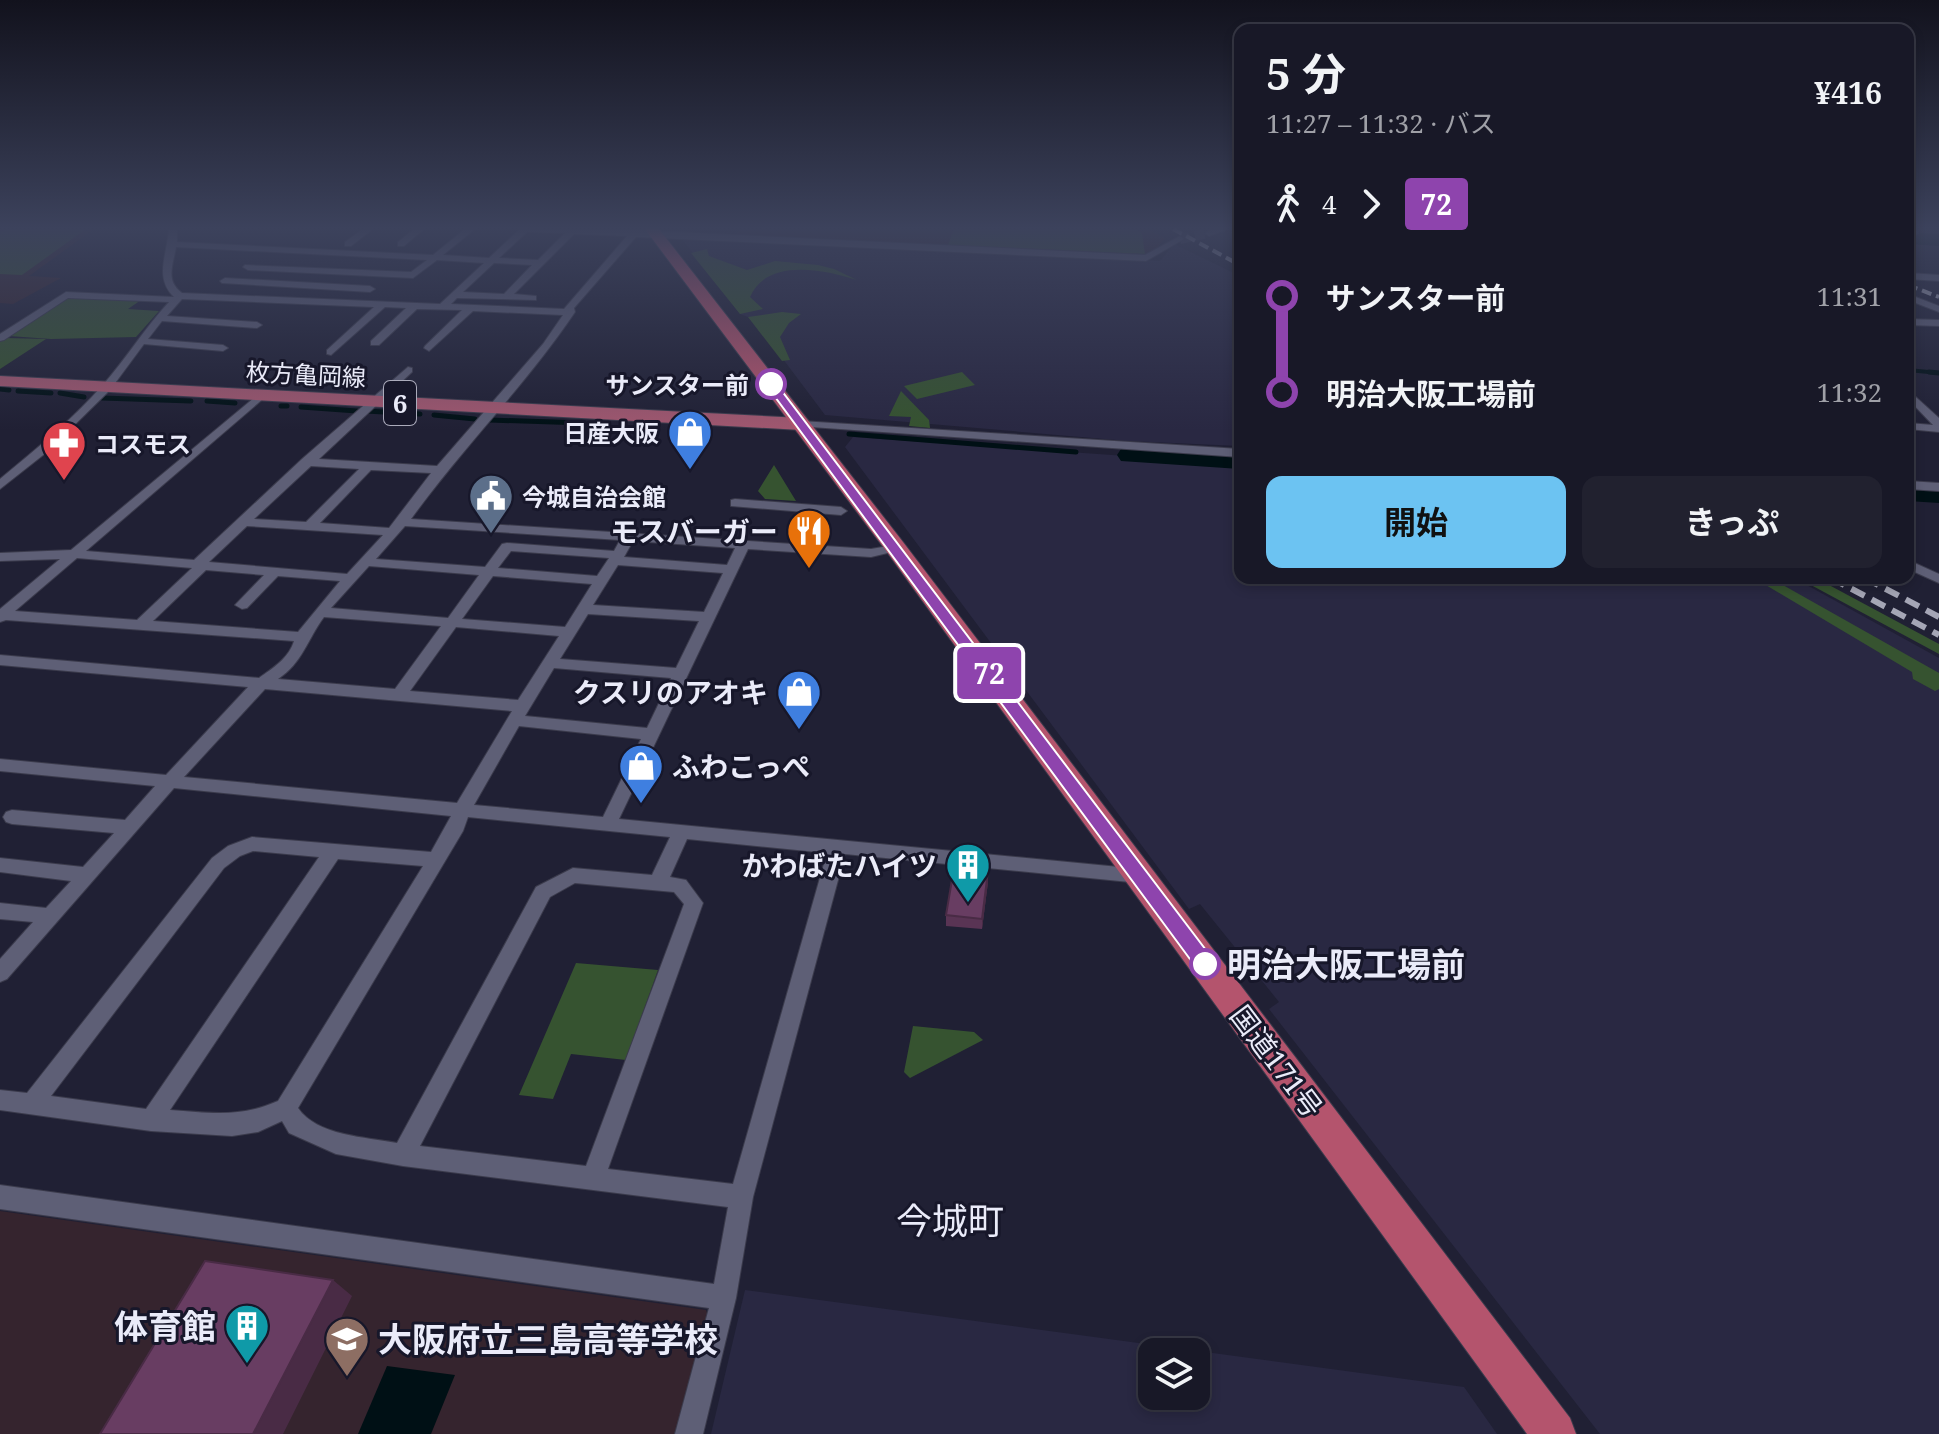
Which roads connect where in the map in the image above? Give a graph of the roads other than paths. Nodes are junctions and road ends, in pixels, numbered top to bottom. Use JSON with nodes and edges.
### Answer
{"nodes":[{"id":1,"x":65,"y":296,"type":"edge"},
{"id":2,"x":101,"y":296,"type":"edge"},
{"id":3,"x":200,"y":296,"type":"edge"},
{"id":4,"x":361,"y":296,"type":"edge"},
{"id":5,"x":455,"y":296,"type":"edge"},
{"id":6,"x":479,"y":296,"type":"edge"},
{"id":7,"x":582,"y":296,"type":"edge"},
{"id":8,"x":699,"y":296,"type":"edge"},
{"id":9,"x":506,"y":297,"type":"joint"},
{"id":10,"x":179,"y":298,"type":"junction"},
{"id":11,"x":196,"y":298,"type":"junction"},
{"id":12,"x":533,"y":298,"type":"dead end"},
{"id":13,"x":1914,"y":299,"type":"edge"},
{"id":14,"x":273,"y":300,"type":"junction"},
{"id":15,"x":351,"y":304,"type":"junction"},
{"id":16,"x":382,"y":305,"type":"junction"},
{"id":17,"x":413,"y":307,"type":"junction"},
{"id":18,"x":262,"y":308,"type":"dead end"},
{"id":19,"x":441,"y":308,"type":"junction"},
{"id":20,"x":469,"y":309,"type":"junction"},
{"id":21,"x":1939,"y":309,"type":"edge"},
{"id":22,"x":570,"y":312,"type":"junction"},
{"id":23,"x":160,"y":318,"type":"junction"},
{"id":24,"x":253,"y":321,"type":"dead end"},
{"id":25,"x":1914,"y":322,"type":"edge"},
{"id":26,"x":1939,"y":323,"type":"edge"},
{"id":27,"x":350,"y":334,"type":"junction"},
{"id":28,"x":0,"y":338,"type":"edge"},
{"id":29,"x":141,"y":341,"type":"junction"},
{"id":30,"x":223,"y":348,"type":"dead end"},
{"id":31,"x":429,"y":348,"type":"dead end"},
{"id":32,"x":331,"y":352,"type":"dead end"},
{"id":33,"x":408,"y":370,"type":"dead end"},
{"id":34,"x":0,"y":381,"type":"edge"},
{"id":35,"x":106,"y":388,"type":"junction"},
{"id":36,"x":260,"y":396,"type":"junction"},
{"id":37,"x":373,"y":401,"type":"junction"},
{"id":38,"x":1914,"y":401,"type":"edge"},
{"id":39,"x":493,"y":408,"type":"junction"},
{"id":40,"x":801,"y":424,"type":"junction"},
{"id":41,"x":1914,"y":426,"type":"edge"},
{"id":42,"x":1939,"y":427,"type":"edge"},
{"id":43,"x":1234,"y":453,"type":"edge"},
{"id":44,"x":306,"y":462,"type":"junction"},
{"id":45,"x":368,"y":466,"type":"junction"},
{"id":46,"x":440,"y":470,"type":"junction"},
{"id":47,"x":0,"y":485,"type":"edge"},
{"id":48,"x":1939,"y":487,"type":"edge"},
{"id":49,"x":1914,"y":492,"type":"edge"},
{"id":50,"x":1914,"y":494,"type":"edge"},
{"id":51,"x":1939,"y":498,"type":"edge"},
{"id":52,"x":735,"y":503,"type":"dead end"},
{"id":53,"x":841,"y":511,"type":"dead end"},
{"id":54,"x":242,"y":522,"type":"junction"},
{"id":55,"x":309,"y":527,"type":"junction"},
{"id":56,"x":397,"y":527,"type":"junction"},
{"id":57,"x":520,"y":528,"type":"junction"},
{"id":58,"x":629,"y":537,"type":"junction"},
{"id":59,"x":743,"y":546,"type":"junction"},
{"id":60,"x":507,"y":547,"type":"junction"},
{"id":61,"x":895,"y":547,"type":"junction"},
{"id":62,"x":72,"y":554,"type":"junction"},
{"id":63,"x":0,"y":557,"type":"edge"},
{"id":64,"x":618,"y":558,"type":"junction"},
{"id":65,"x":365,"y":562,"type":"junction"},
{"id":66,"x":201,"y":564,"type":"junction"},
{"id":67,"x":1914,"y":567,"type":"edge"},
{"id":68,"x":731,"y":569,"type":"junction"},
{"id":69,"x":275,"y":571,"type":"junction"},
{"id":70,"x":488,"y":572,"type":"junction"},
{"id":71,"x":350,"y":578,"type":"junction"},
{"id":72,"x":1939,"y":579,"type":"edge"},
{"id":73,"x":603,"y":581,"type":"junction"},
{"id":74,"x":242,"y":605,"type":"dead end"},
{"id":75,"x":585,"y":609,"type":"junction"},
{"id":76,"x":320,"y":612,"type":"junction"},
{"id":77,"x":1,"y":616,"type":"edge"},
{"id":78,"x":708,"y":617,"type":"junction"},
{"id":79,"x":451,"y":623,"type":"junction"},
{"id":80,"x":140,"y":626,"type":"junction"},
{"id":81,"x":570,"y":632,"type":"junction"},
{"id":82,"x":302,"y":637,"type":"junction"},
{"id":83,"x":0,"y":660,"type":"edge"},
{"id":84,"x":550,"y":663,"type":"junction"},
{"id":85,"x":679,"y":673,"type":"junction"},
{"id":86,"x":260,"y":684,"type":"junction"},
{"id":87,"x":398,"y":696,"type":"junction"},
{"id":88,"x":518,"y":713,"type":"junction"},
{"id":89,"x":650,"y":734,"type":"junction"},
{"id":90,"x":0,"y":765,"type":"edge"},
{"id":91,"x":170,"y":781,"type":"junction"},
{"id":92,"x":461,"y":812,"type":"junction"},
{"id":93,"x":12,"y":817,"type":"dead end"},
{"id":94,"x":608,"y":824,"type":"junction"},
{"id":95,"x":128,"y":827,"type":"junction"},
{"id":96,"x":681,"y":832,"type":"junction"},
{"id":97,"x":838,"y":847,"type":"junction"},
{"id":98,"x":333,"y":851,"type":"junction"},
{"id":99,"x":436,"y":860,"type":"junction"},
{"id":100,"x":0,"y":865,"type":"edge"},
{"id":101,"x":86,"y":875,"type":"junction"},
{"id":102,"x":1140,"y":876,"type":"junction"},
{"id":103,"x":658,"y":883,"type":"junction"},
{"id":104,"x":0,"y":911,"type":"edge"},
{"id":105,"x":51,"y":916,"type":"junction"},
{"id":106,"x":0,"y":973,"type":"edge"},
{"id":107,"x":0,"y":1100,"type":"edge"},
{"id":108,"x":32,"y":1104,"type":"junction"},
{"id":109,"x":286,"y":1108,"type":"junction"},
{"id":110,"x":151,"y":1120,"type":"junction"},
{"id":111,"x":403,"y":1155,"type":"junction"},
{"id":112,"x":593,"y":1178,"type":"junction"},
{"id":113,"x":0,"y":1197,"type":"edge"},
{"id":114,"x":741,"y":1197,"type":"junction"},
{"id":115,"x":724,"y":1298,"type":"junction"},
{"id":116,"x":689,"y":1434,"type":"edge"},
{"id":117,"x":1554,"y":1434,"type":"edge"}],
"edges":[{"from":1,"to":28,"type":"street"},
{"from":2,"to":10,"type":"street"},
{"from":3,"to":11,"type":"street"},
{"from":4,"to":15,"type":"street"},
{"from":5,"to":19,"type":"street"},
{"from":6,"to":9,"type":"street"},
{"from":7,"to":22,"type":"street"},
{"from":8,"to":40,"type":"highway","name":"国道171号"},
{"from":9,"to":12,"type":"street"},
{"from":10,"to":11,"type":"street"},
{"from":10,"to":23,"type":"street"},
{"from":11,"to":14,"type":"street"},
{"from":13,"to":21,"type":"street"},
{"from":14,"to":15,"type":"street"},
{"from":14,"to":18,"type":"street"},
{"from":15,"to":16,"type":"street"},
{"from":16,"to":17,"type":"street"},
{"from":16,"to":27,"type":"street"},
{"from":17,"to":19,"type":"street"},
{"from":17,"to":27,"type":"street"},
{"from":19,"to":20,"type":"street"},
{"from":20,"to":22,"type":"street"},
{"from":20,"to":31,"type":"street"},
{"from":22,"to":39,"type":"street"},
{"from":23,"to":24,"type":"street"},
{"from":23,"to":29,"type":"street"},
{"from":25,"to":26,"type":"street"},
{"from":27,"to":32,"type":"street"},
{"from":29,"to":30,"type":"street"},
{"from":29,"to":35,"type":"street"},
{"from":33,"to":37,"type":"street"},
{"from":34,"to":35,"type":"main road","name":"枚方亀岡線","number":"6"},
{"from":35,"to":36,"type":"main road","name":"枚方亀岡線","number":"6"},
{"from":35,"to":47,"type":"street"},
{"from":36,"to":37,"type":"main road","name":"枚方亀岡線","number":"6"},
{"from":36,"to":62,"type":"street"},
{"from":37,"to":39,"type":"main road","name":"枚方亀岡線","number":"6"},
{"from":37,"to":44,"type":"street"},
{"from":38,"to":42,"type":"street"},
{"from":39,"to":40,"type":"main road","name":"枚方亀岡線","number":"6"},
{"from":39,"to":46,"type":"street"},
{"from":40,"to":43,"type":"street"},
{"from":40,"to":61,"type":"highway","name":"国道171号"},
{"from":41,"to":42,"type":"street"},
{"from":44,"to":45,"type":"street"},
{"from":44,"to":54,"type":"street"},
{"from":45,"to":46,"type":"street"},
{"from":45,"to":55,"type":"street"},
{"from":46,"to":56,"type":"street"},
{"from":48,"to":49,"type":"street"},
{"from":50,"to":51,"type":"street"},
{"from":52,"to":53,"type":"street"},
{"from":54,"to":55,"type":"street"},
{"from":54,"to":66,"type":"street"},
{"from":55,"to":56,"type":"street"},
{"from":56,"to":57,"type":"street"},
{"from":56,"to":65,"type":"street"},
{"from":57,"to":58,"type":"street"},
{"from":57,"to":60,"type":"street"},
{"from":58,"to":59,"type":"street"},
{"from":58,"to":64,"type":"street"},
{"from":59,"to":61,"type":"street"},
{"from":59,"to":68,"type":"street"},
{"from":60,"to":64,"type":"street"},
{"from":60,"to":70,"type":"street"},
{"from":61,"to":102,"type":"highway","name":"国道171号"},
{"from":62,"to":63,"type":"street"},
{"from":62,"to":66,"type":"street"},
{"from":62,"to":77,"type":"street"},
{"from":64,"to":68,"type":"street"},
{"from":64,"to":73,"type":"street"},
{"from":65,"to":70,"type":"street"},
{"from":65,"to":71,"type":"street"},
{"from":66,"to":69,"type":"street"},
{"from":66,"to":80,"type":"street"},
{"from":67,"to":72,"type":"street"},
{"from":68,"to":78,"type":"street"},
{"from":69,"to":71,"type":"street"},
{"from":69,"to":74,"type":"street"},
{"from":70,"to":73,"type":"street"},
{"from":70,"to":79,"type":"street"},
{"from":71,"to":76,"type":"street"},
{"from":73,"to":75,"type":"street"},
{"from":75,"to":78,"type":"street"},
{"from":75,"to":81,"type":"street"},
{"from":76,"to":79,"type":"street"},
{"from":76,"to":82,"type":"street"},
{"from":77,"to":80,"type":"street"},
{"from":78,"to":85,"type":"street"},
{"from":79,"to":81,"type":"street"},
{"from":79,"to":87,"type":"street"},
{"from":80,"to":82,"type":"street"},
{"from":81,"to":84,"type":"street"},
{"from":82,"to":86,"type":"street"},
{"from":83,"to":86,"type":"street"},
{"from":84,"to":85,"type":"street"},
{"from":84,"to":88,"type":"street"},
{"from":85,"to":89,"type":"street"},
{"from":86,"to":87,"type":"street"},
{"from":86,"to":91,"type":"street"},
{"from":87,"to":88,"type":"street"},
{"from":88,"to":89,"type":"street"},
{"from":88,"to":92,"type":"street"},
{"from":89,"to":94,"type":"street"},
{"from":90,"to":91,"type":"street"},
{"from":91,"to":92,"type":"street"},
{"from":91,"to":95,"type":"street"},
{"from":92,"to":94,"type":"street"},
{"from":92,"to":99,"type":"street"},
{"from":93,"to":95,"type":"street"},
{"from":94,"to":96,"type":"street"},
{"from":95,"to":101,"type":"street"},
{"from":96,"to":97,"type":"street"},
{"from":96,"to":103,"type":"street"},
{"from":97,"to":102,"type":"street"},
{"from":97,"to":114,"type":"street"},
{"from":98,"to":99,"type":"street"},
{"from":98,"to":108,"type":"street"},
{"from":98,"to":110,"type":"street"},
{"from":99,"to":109,"type":"street"},
{"from":100,"to":101,"type":"street"},
{"from":101,"to":105,"type":"street"},
{"from":102,"to":117,"type":"highway","name":"国道171号"},
{"from":103,"to":111,"type":"street"},
{"from":103,"to":112,"type":"street"},
{"from":104,"to":105,"type":"street"},
{"from":105,"to":106,"type":"street"},
{"from":107,"to":108,"type":"street"},
{"from":108,"to":110,"type":"street"},
{"from":109,"to":110,"type":"street"},
{"from":109,"to":111,"type":"street"},
{"from":111,"to":112,"type":"street"},
{"from":112,"to":114,"type":"street"},
{"from":113,"to":115,"type":"street"},
{"from":114,"to":115,"type":"street"},
{"from":115,"to":116,"type":"street"}]}
